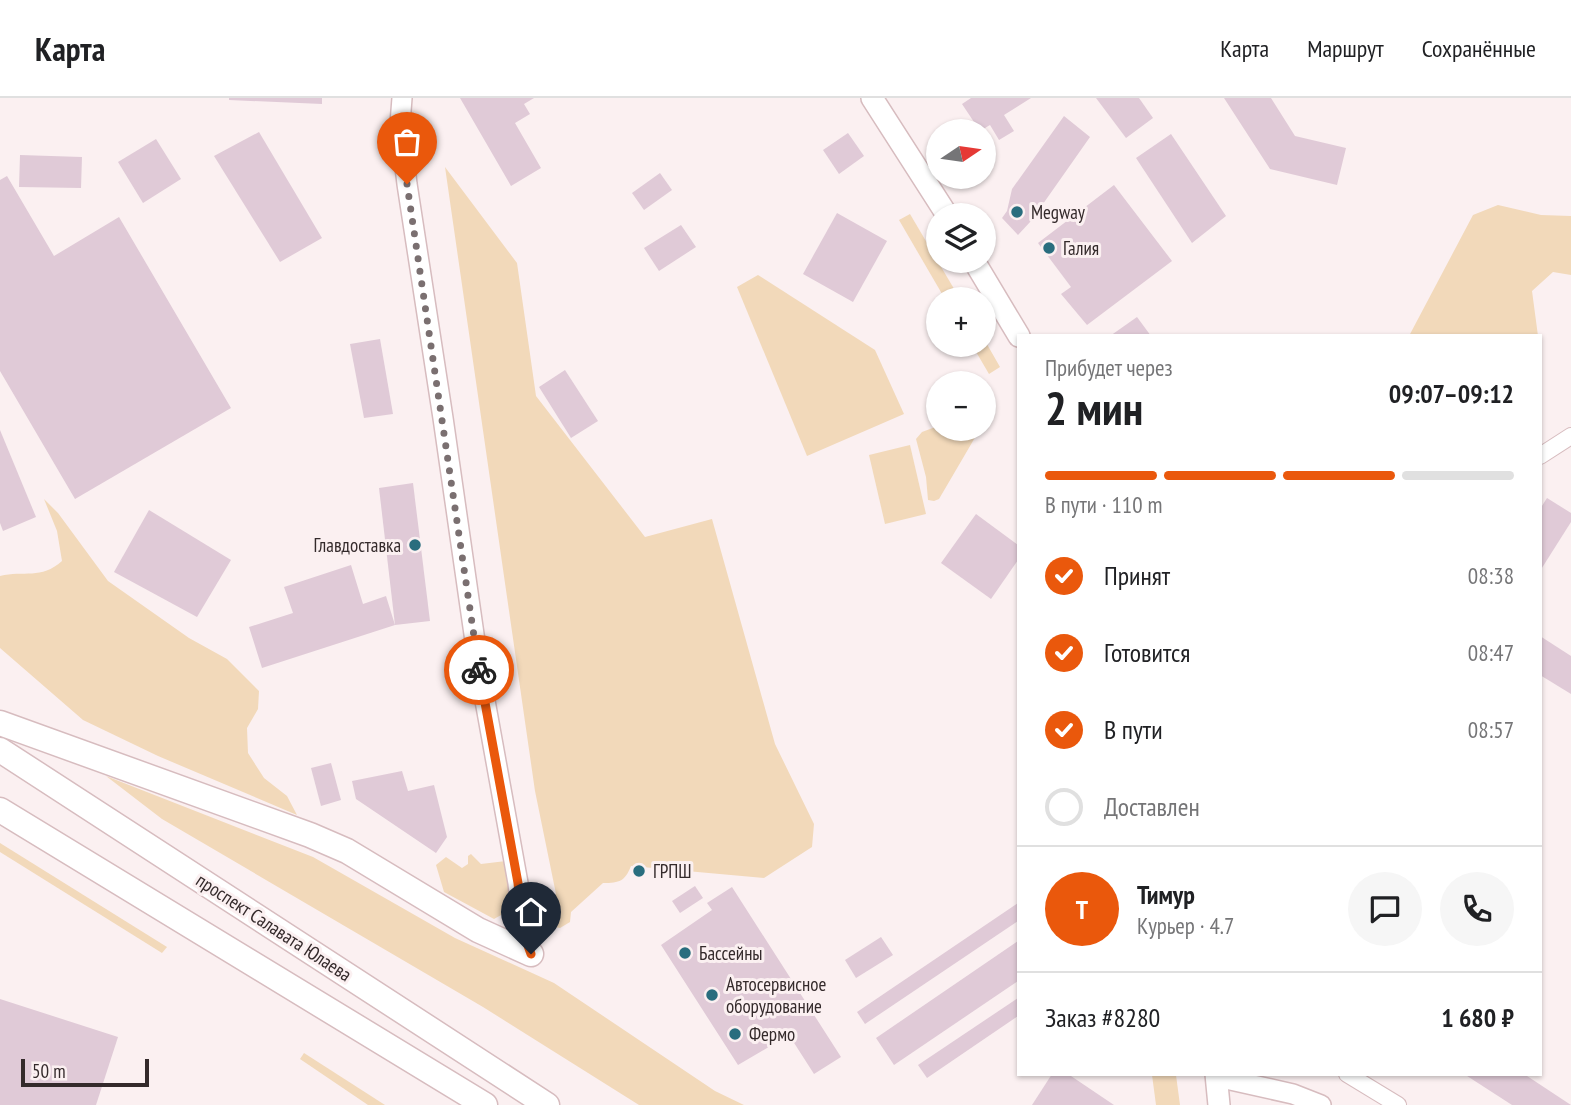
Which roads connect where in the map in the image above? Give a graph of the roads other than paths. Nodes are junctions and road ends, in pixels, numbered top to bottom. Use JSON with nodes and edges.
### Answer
{"nodes":[{"id":1,"x":402,"y":98,"type":"edge"},
{"id":2,"x":872,"y":98,"type":"edge"},
{"id":3,"x":939,"y":203,"type":"edge"},
{"id":4,"x":981,"y":273,"type":"edge"},
{"id":5,"x":1018,"y":334,"type":"edge"},
{"id":6,"x":1571,"y":436,"type":"edge"},
{"id":7,"x":1542,"y":455,"type":"edge"},
{"id":8,"x":0,"y":723,"type":"edge"},
{"id":9,"x":0,"y":750,"type":"edge"},
{"id":10,"x":0,"y":810,"type":"edge"},
{"id":11,"x":521,"y":908,"type":"junction"},
{"id":12,"x":478,"y":930,"type":"junction"},
{"id":13,"x":531,"y":954,"type":"joint"},
{"id":14,"x":1217,"y":1076,"type":"edge"},
{"id":15,"x":1350,"y":1076,"type":"edge"},
{"id":16,"x":485,"y":1105,"type":"edge"},
{"id":17,"x":547,"y":1105,"type":"edge"},
{"id":18,"x":1219,"y":1105,"type":"edge"},
{"id":19,"x":1321,"y":1105,"type":"edge"},
{"id":20,"x":1398,"y":1105,"type":"edge"}],
"edges":[{"from":1,"to":11,"type":"street"},
{"from":2,"to":3,"type":"main road"},
{"from":4,"to":5,"type":"main road"},
{"from":6,"to":7,"type":"street"},
{"from":8,"to":12,"type":"main road"},
{"from":9,"to":17,"type":"main road","name":"проспект Салавата Юлаева"},
{"from":10,"to":16,"type":"main road"},
{"from":11,"to":12,"type":"street"},
{"from":11,"to":13,"type":"street"},
{"from":12,"to":13,"type":"main road"},
{"from":14,"to":18,"type":"main road"},
{"from":14,"to":19,"type":"street"},
{"from":15,"to":20,"type":"street"}]}
